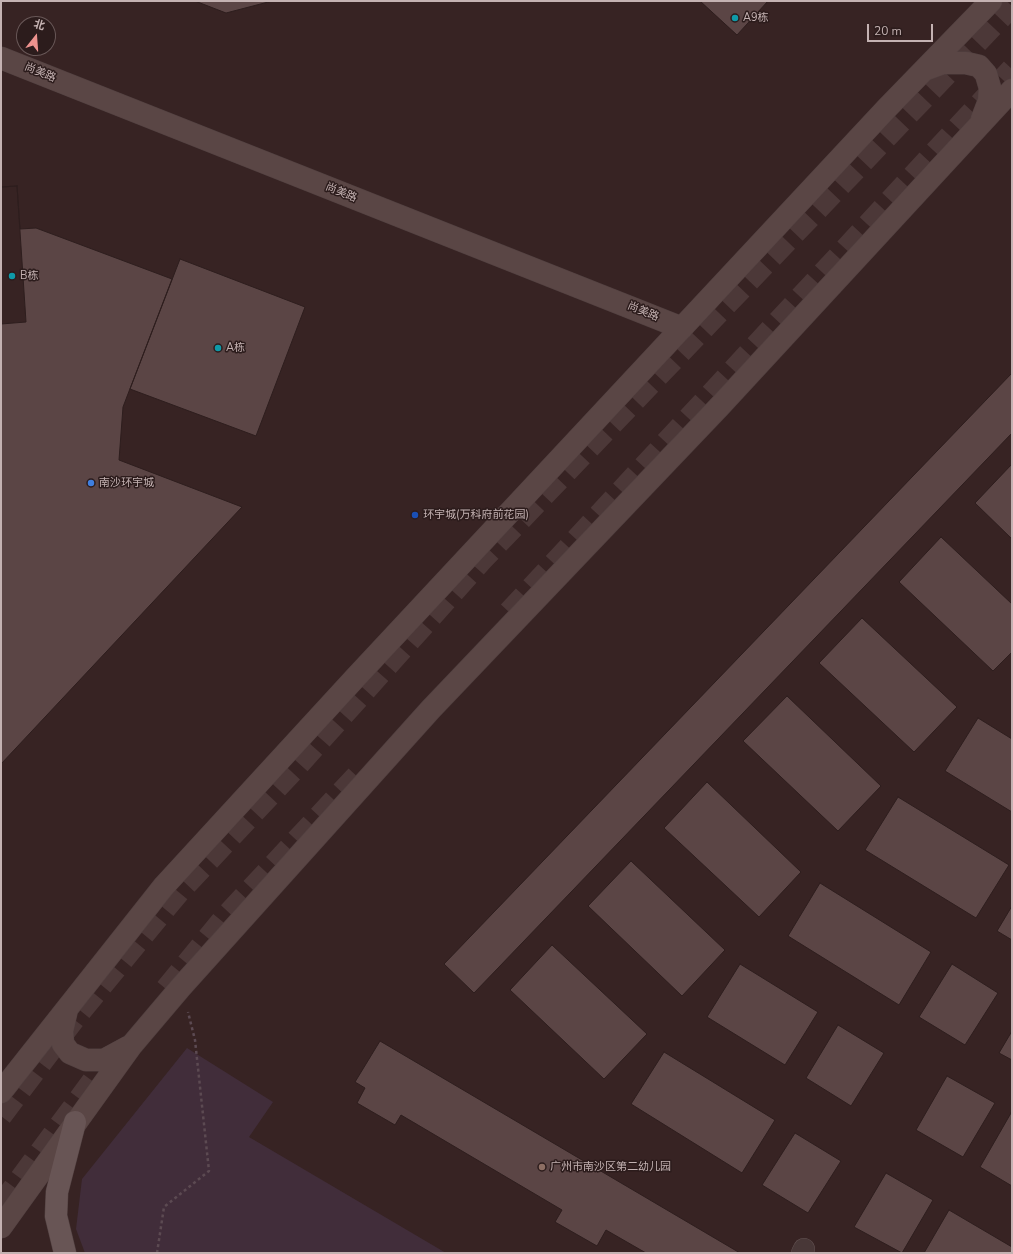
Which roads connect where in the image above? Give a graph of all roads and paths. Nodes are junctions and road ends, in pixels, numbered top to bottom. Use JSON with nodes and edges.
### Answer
{"nodes":[{"id":1,"x":991,"y":1,"type":"edge"},
{"id":2,"x":975,"y":10,"type":"edge"},
{"id":3,"x":1,"y":58,"type":"edge"},
{"id":4,"x":924,"y":70,"type":"junction"},
{"id":5,"x":1012,"y":90,"type":"edge"},
{"id":6,"x":980,"y":126,"type":"junction"},
{"id":7,"x":682,"y":328,"type":"junction"},
{"id":8,"x":181,"y":987,"type":"junction"},
{"id":9,"x":68,"y":1008,"type":"junction"},
{"id":10,"x":131,"y":1046,"type":"junction"},
{"id":11,"x":1,"y":1092,"type":"edge"},
{"id":12,"x":75,"y":1122,"type":"junction"},
{"id":13,"x":1,"y":1227,"type":"edge"},
{"id":14,"x":65,"y":1253,"type":"edge"},
{"id":15,"x":157,"y":1253,"type":"edge"}],
"edges":[{"from":1,"to":2,"type":"main road"},
{"from":2,"to":4,"type":"main road"},
{"from":3,"to":7,"type":"main road","name":"尚美路"},
{"from":4,"to":6,"type":"main road"},
{"from":4,"to":7,"type":"main road"},
{"from":5,"to":6,"type":"main road"},
{"from":6,"to":8,"type":"main road"},
{"from":7,"to":9,"type":"main road"},
{"from":8,"to":10,"type":"main road"},
{"from":8,"to":15,"type":"path"},
{"from":9,"to":10,"type":"main road"},
{"from":9,"to":11,"type":"main road"},
{"from":10,"to":12,"type":"main road"},
{"from":12,"to":13,"type":"main road"},
{"from":12,"to":14,"type":"main road"}]}
